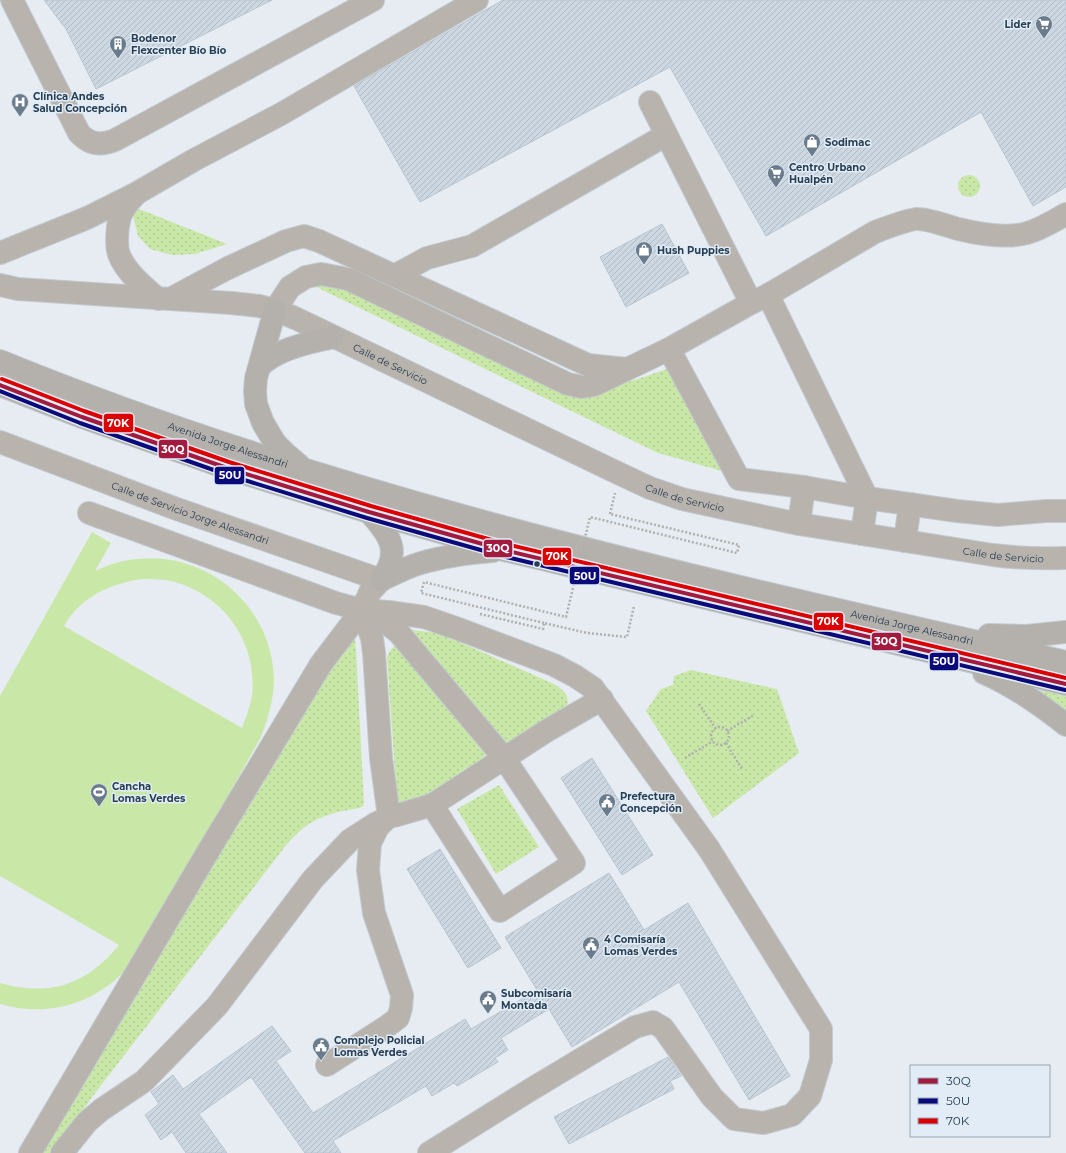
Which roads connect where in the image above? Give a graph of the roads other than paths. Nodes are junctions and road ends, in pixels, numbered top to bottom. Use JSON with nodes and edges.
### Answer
{"nodes":[{"id":1,"x":12,"y":0,"type":"edge"},
{"id":2,"x":373,"y":0,"type":"edge"},
{"id":3,"x":477,"y":0,"type":"edge"},
{"id":4,"x":650,"y":102,"type":"dead end"},
{"id":5,"x":666,"y":135,"type":"junction"},
{"id":6,"x":137,"y":193,"type":"junction"},
{"id":7,"x":1066,"y":214,"type":"edge"},
{"id":8,"x":0,"y":253,"type":"edge"},
{"id":9,"x":394,"y":276,"type":"junction"},
{"id":10,"x":0,"y":285,"type":"edge"},
{"id":11,"x":164,"y":299,"type":"junction"},
{"id":12,"x":759,"y":299,"type":"junction"},
{"id":13,"x":275,"y":310,"type":"junction"},
{"id":14,"x":333,"y":337,"type":"junction"},
{"id":15,"x":669,"y":349,"type":"junction"},
{"id":16,"x":0,"y":361,"type":"edge"},
{"id":17,"x":260,"y":366,"type":"junction"},
{"id":18,"x":627,"y":369,"type":"junction"},
{"id":19,"x":0,"y":385,"type":"edge"},
{"id":20,"x":0,"y":442,"type":"edge"},
{"id":21,"x":306,"y":470,"type":"junction"},
{"id":22,"x":804,"y":487,"type":"junction"},
{"id":23,"x":867,"y":498,"type":"junction"},
{"id":24,"x":910,"y":504,"type":"junction"},
{"id":25,"x":1066,"y":511,"type":"edge"},
{"id":26,"x":369,"y":512,"type":"junction"},
{"id":27,"x":89,"y":513,"type":"dead end"},
{"id":28,"x":799,"y":524,"type":"junction"},
{"id":29,"x":862,"y":534,"type":"junction"},
{"id":30,"x":905,"y":541,"type":"junction"},
{"id":31,"x":504,"y":550,"type":"junction"},
{"id":32,"x":1066,"y":558,"type":"edge"},
{"id":33,"x":381,"y":580,"type":"junction"},
{"id":34,"x":362,"y":610,"type":"junction"},
{"id":35,"x":1066,"y":632,"type":"edge"},
{"id":36,"x":937,"y":633,"type":"junction"},
{"id":37,"x":953,"y":658,"type":"junction"},
{"id":38,"x":1066,"y":662,"type":"edge"},
{"id":39,"x":1066,"y":684,"type":"edge"},
{"id":40,"x":602,"y":699,"type":"junction"},
{"id":41,"x":1066,"y":725,"type":"edge"},
{"id":42,"x":504,"y":758,"type":"junction"},
{"id":43,"x":432,"y":805,"type":"junction"},
{"id":44,"x":389,"y":817,"type":"junction"},
{"id":45,"x":327,"y":1065,"type":"dead end"},
{"id":46,"x":30,"y":1153,"type":"edge"},
{"id":47,"x":62,"y":1153,"type":"edge"},
{"id":48,"x":429,"y":1153,"type":"edge"}],
"edges":[{"from":1,"to":2,"type":"street"},
{"from":3,"to":6,"type":"street"},
{"from":4,"to":5,"type":"street"},
{"from":5,"to":9,"type":"street"},
{"from":5,"to":12,"type":"street"},
{"from":6,"to":8,"type":"street"},
{"from":6,"to":11,"type":"street"},
{"from":7,"to":12,"type":"street"},
{"from":9,"to":11,"type":"street"},
{"from":9,"to":18,"type":"street"},
{"from":10,"to":11,"type":"street"},
{"from":11,"to":13,"type":"street"},
{"from":12,"to":15,"type":"street"},
{"from":12,"to":23,"type":"street"},
{"from":13,"to":14,"type":"street"},
{"from":13,"to":17,"type":"highway"},
{"from":13,"to":18,"type":"street"},
{"from":14,"to":17,"type":"highway"},
{"from":14,"to":28,"type":"street","name":"Calle de Servicio"},
{"from":15,"to":18,"type":"street"},
{"from":15,"to":22,"type":"street"},
{"from":16,"to":21,"type":"highway","name":"Avenida Jorge Alessandri"},
{"from":17,"to":21,"type":"highway"},
{"from":19,"to":26,"type":"highway","name":"Avenida Jorge Alessandri"},
{"from":20,"to":33,"type":"street","name":"Calle de Servicio Jorge Alessandri"},
{"from":21,"to":36,"type":"highway","name":"Avenida Jorge Alessandri"},
{"from":22,"to":23,"type":"street"},
{"from":22,"to":28,"type":"street"},
{"from":23,"to":24,"type":"street"},
{"from":23,"to":29,"type":"street"},
{"from":24,"to":25,"type":"street"},
{"from":24,"to":30,"type":"street"},
{"from":26,"to":31,"type":"highway","name":"Avenida Jorge Alessandri"},
{"from":26,"to":33,"type":"highway"},
{"from":27,"to":34,"type":"street"},
{"from":28,"to":29,"type":"street","name":"Calle de Servicio"},
{"from":29,"to":30,"type":"street","name":"Calle de Servicio"},
{"from":30,"to":32,"type":"street","name":"Calle de Servicio"},
{"from":31,"to":33,"type":"highway"},
{"from":31,"to":37,"type":"highway","name":"Avenida Jorge Alessandri"},
{"from":33,"to":34,"type":"street"},
{"from":34,"to":40,"type":"street"},
{"from":34,"to":42,"type":"street"},
{"from":34,"to":44,"type":"street"},
{"from":34,"to":46,"type":"street"},
{"from":35,"to":36,"type":"highway"},
{"from":36,"to":38,"type":"highway","name":"Avenida Jorge Alessandri"},
{"from":37,"to":39,"type":"highway","name":"Avenida Jorge Alessandri"},
{"from":37,"to":41,"type":"highway"},
{"from":40,"to":42,"type":"street"},
{"from":40,"to":48,"type":"street"},
{"from":42,"to":43,"type":"street"},
{"from":42,"to":43,"type":"street"},
{"from":43,"to":44,"type":"street"},
{"from":44,"to":45,"type":"street"},
{"from":44,"to":47,"type":"street"}]}
